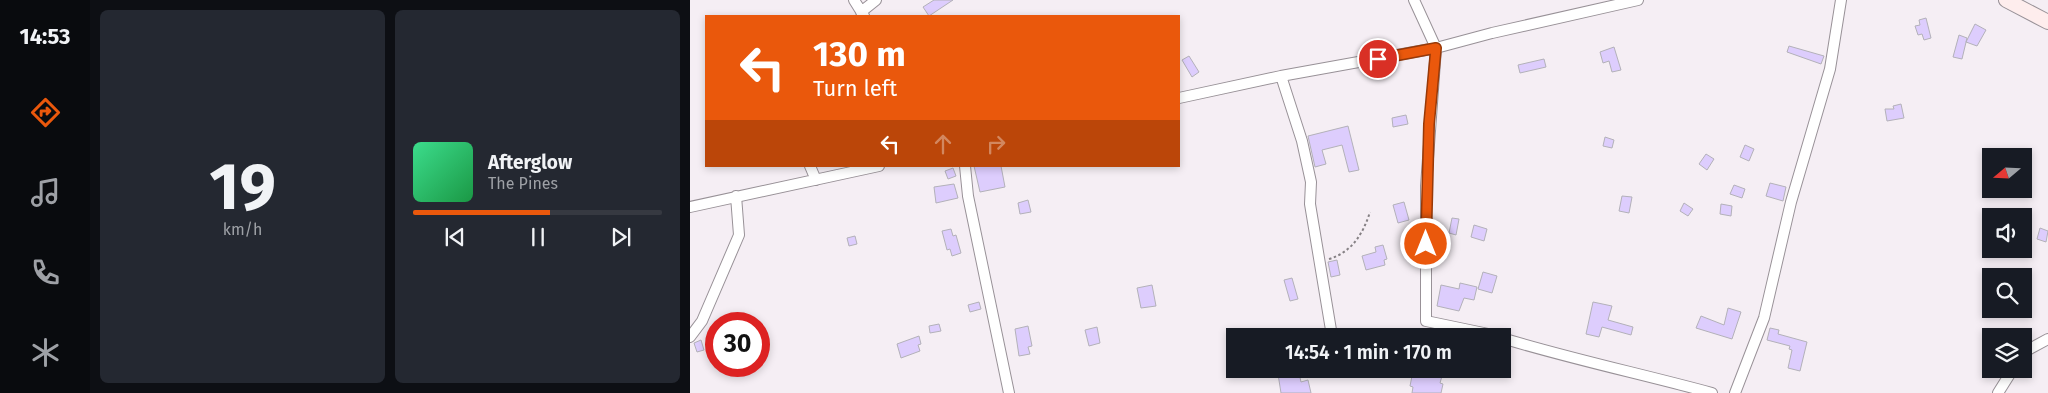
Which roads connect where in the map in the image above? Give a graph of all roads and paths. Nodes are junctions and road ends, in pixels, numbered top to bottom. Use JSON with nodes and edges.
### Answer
{"nodes":[{"id":1,"x":854,"y":0,"type":"edge"},
{"id":2,"x":876,"y":0,"type":"edge"},
{"id":3,"x":1414,"y":0,"type":"edge"},
{"id":4,"x":1638,"y":0,"type":"edge"},
{"id":5,"x":1841,"y":0,"type":"edge"},
{"id":6,"x":2006,"y":0,"type":"edge"},
{"id":7,"x":862,"y":14,"type":"edge"},
{"id":8,"x":2048,"y":22,"type":"edge"},
{"id":9,"x":1436,"y":48,"type":"junction"},
{"id":10,"x":1281,"y":76,"type":"junction"},
{"id":11,"x":1180,"y":98,"type":"edge"},
{"id":12,"x":810,"y":167,"type":"edge"},
{"id":13,"x":874,"y":167,"type":"edge"},
{"id":14,"x":965,"y":167,"type":"edge"},
{"id":15,"x":816,"y":180,"type":"junction"},
{"id":16,"x":736,"y":196,"type":"junction"},
{"id":17,"x":690,"y":207,"type":"edge"},
{"id":18,"x":1370,"y":212,"type":"dead end"},
{"id":19,"x":1322,"y":273,"type":"junction"},
{"id":20,"x":1331,"y":328,"type":"edge"},
{"id":21,"x":1457,"y":328,"type":"edge"},
{"id":22,"x":690,"y":337,"type":"edge"},
{"id":23,"x":2048,"y":339,"type":"edge"},
{"id":24,"x":1511,"y":341,"type":"edge"},
{"id":25,"x":2032,"y":348,"type":"edge"},
{"id":26,"x":2007,"y":378,"type":"edge"},
{"id":27,"x":1009,"y":393,"type":"edge"},
{"id":28,"x":1712,"y":393,"type":"edge"},
{"id":29,"x":1735,"y":393,"type":"edge"},
{"id":30,"x":1998,"y":393,"type":"edge"}],
"edges":[{"from":1,"to":7,"type":"street"},
{"from":2,"to":7,"type":"street"},
{"from":3,"to":9,"type":"street"},
{"from":4,"to":9,"type":"street"},
{"from":5,"to":29,"type":"street"},
{"from":6,"to":8,"type":"main road"},
{"from":9,"to":10,"type":"street"},
{"from":9,"to":21,"type":"street"},
{"from":10,"to":11,"type":"street"},
{"from":10,"to":19,"type":"street"},
{"from":12,"to":15,"type":"street"},
{"from":13,"to":15,"type":"street"},
{"from":14,"to":27,"type":"street"},
{"from":15,"to":16,"type":"street"},
{"from":16,"to":17,"type":"street"},
{"from":16,"to":22,"type":"street"},
{"from":18,"to":19,"type":"path"},
{"from":19,"to":20,"type":"street"},
{"from":23,"to":25,"type":"street"},
{"from":24,"to":28,"type":"street"},
{"from":26,"to":30,"type":"street"}]}
